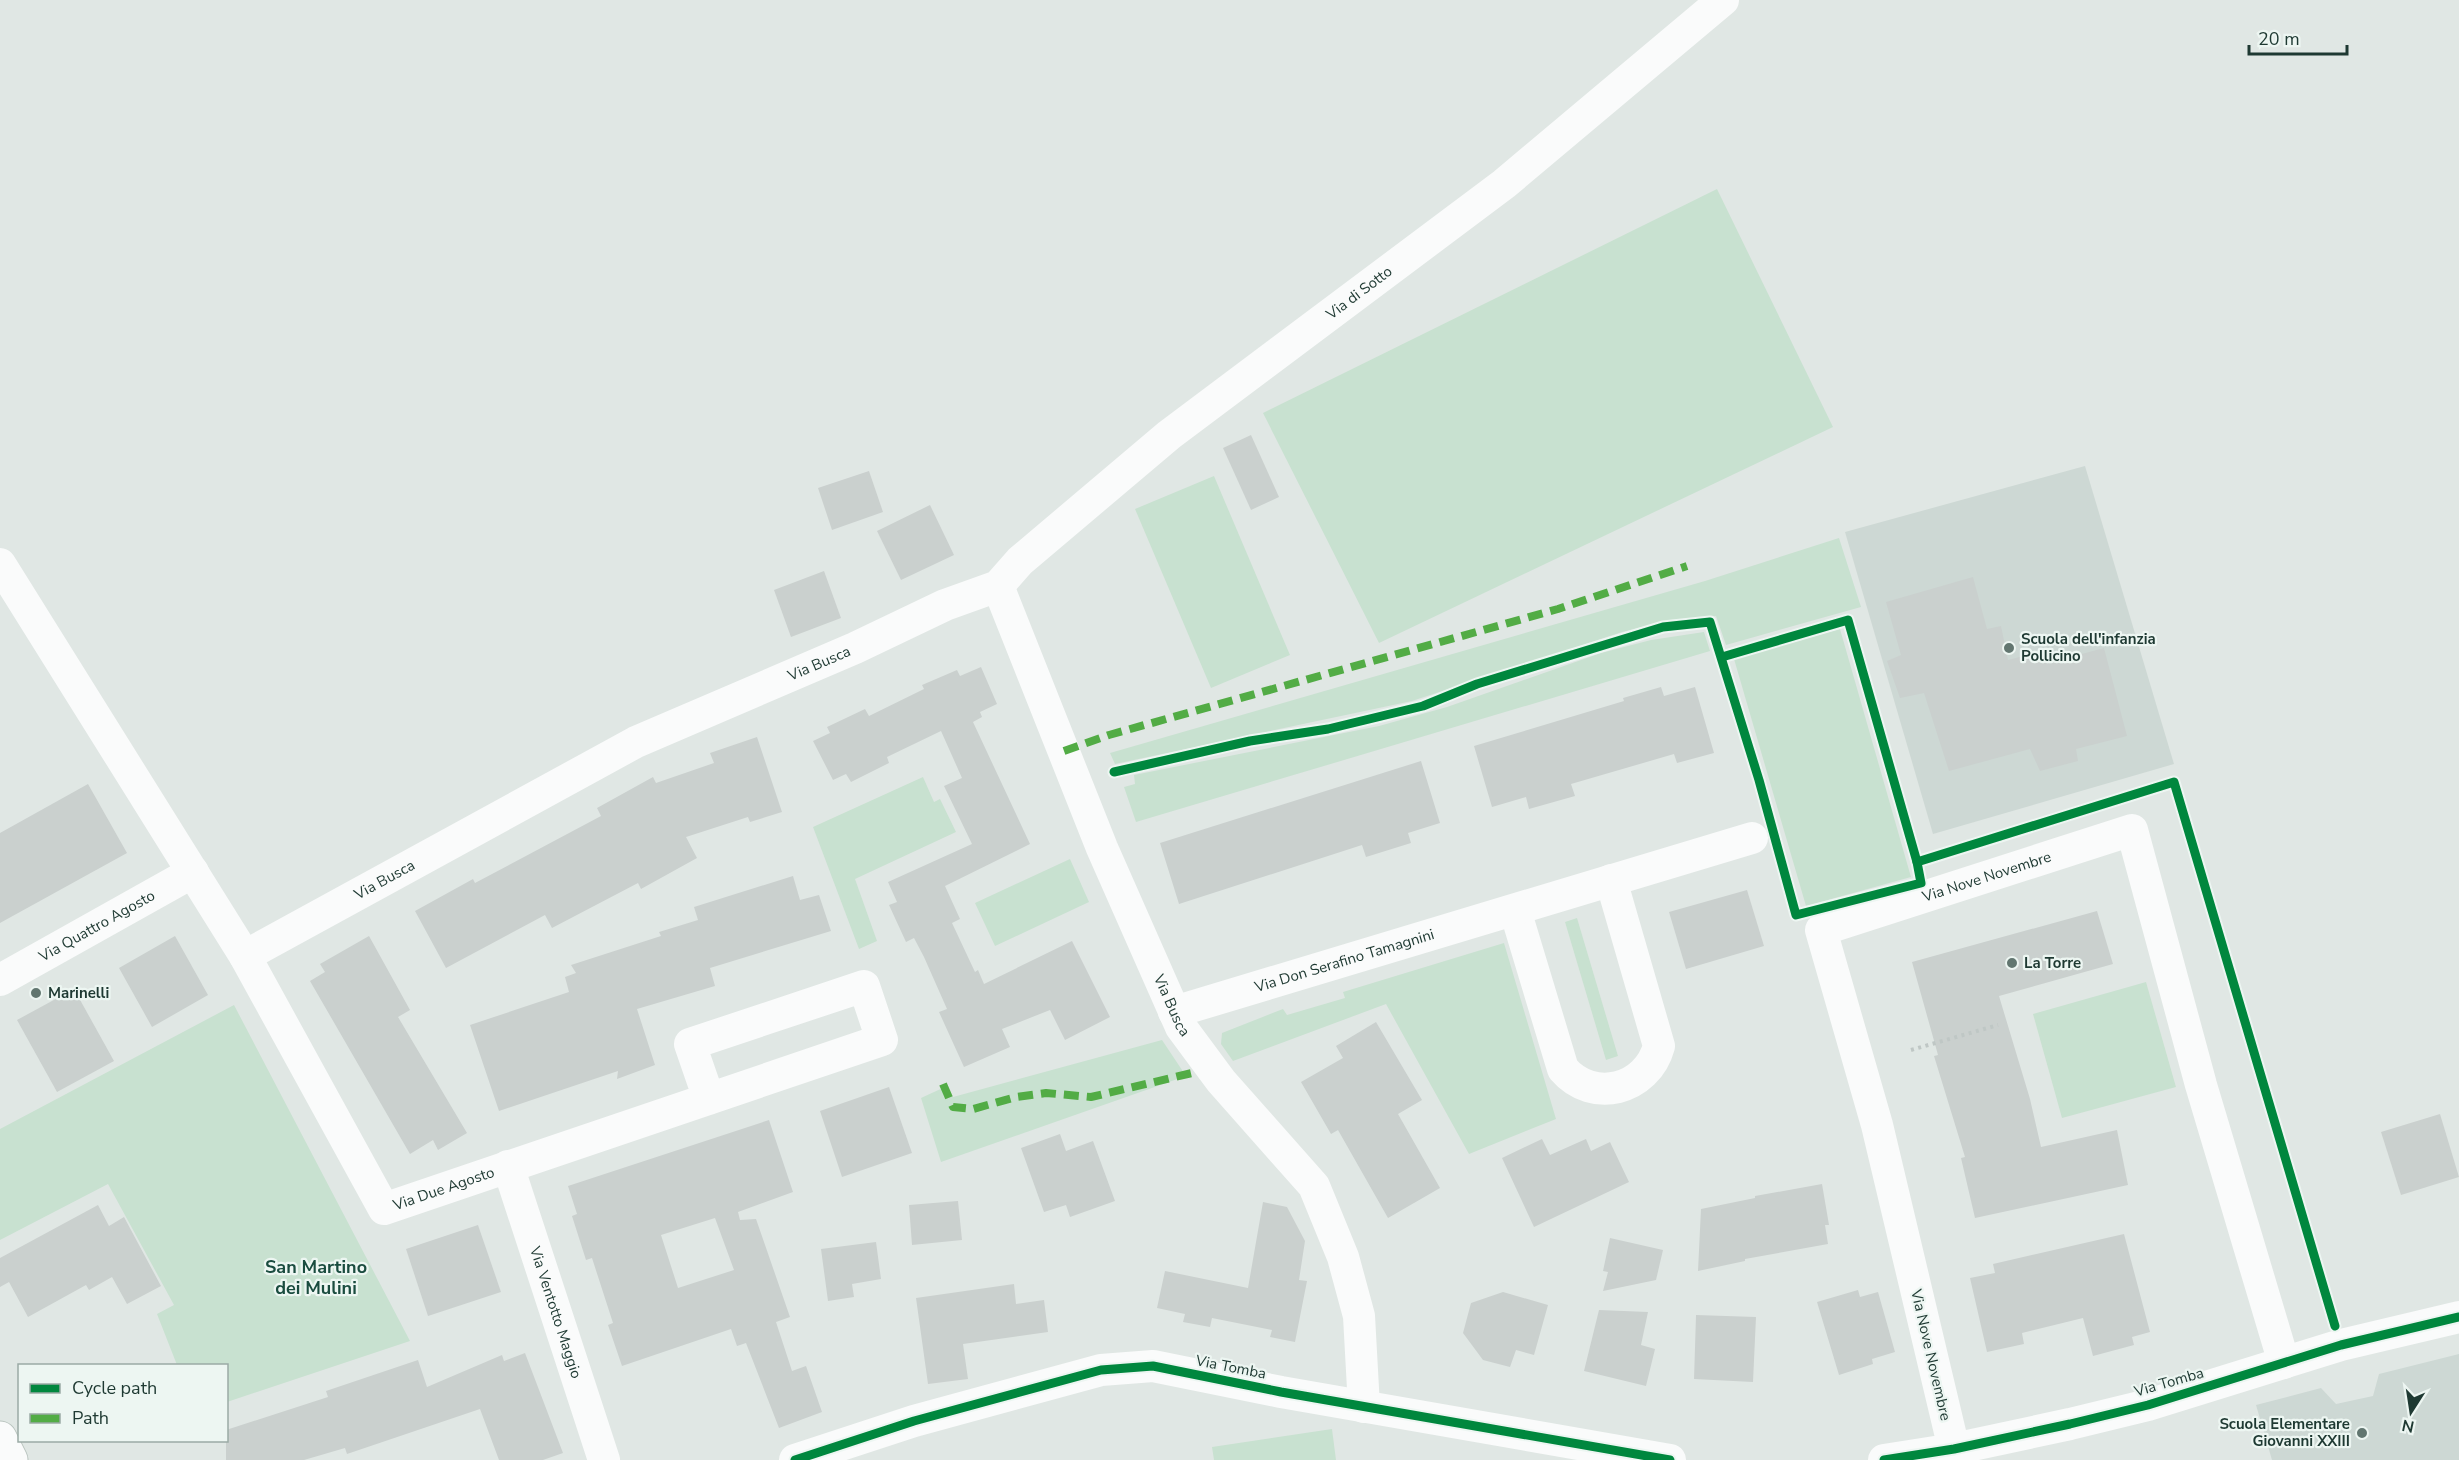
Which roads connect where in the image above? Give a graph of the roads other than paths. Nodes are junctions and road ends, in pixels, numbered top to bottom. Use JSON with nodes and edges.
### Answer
{"nodes":[{"id":1,"x":1723,"y":0,"type":"edge"},
{"id":2,"x":0,"y":564,"type":"edge"},
{"id":3,"x":998,"y":586,"type":"junction"},
{"id":4,"x":1752,"y":838,"type":"dead end"},
{"id":5,"x":194,"y":872,"type":"junction"},
{"id":6,"x":1611,"y":880,"type":"junction"},
{"id":7,"x":1515,"y":910,"type":"junction"},
{"id":8,"x":245,"y":956,"type":"junction"},
{"id":9,"x":0,"y":980,"type":"edge"},
{"id":10,"x":1174,"y":1012,"type":"junction"},
{"id":11,"x":709,"y":1099,"type":"junction"},
{"id":12,"x":508,"y":1166,"type":"junction"},
{"id":13,"x":2459,"y":1317,"type":"edge"},
{"id":14,"x":2284,"y":1363,"type":"junction"},
{"id":15,"x":1364,"y":1407,"type":"junction"},
{"id":16,"x":0,"y":1438,"type":"edge"},
{"id":17,"x":1530,"y":1447,"type":"edge"},
{"id":18,"x":1954,"y":1449,"type":"junction"},
{"id":19,"x":11,"y":1460,"type":"edge"},
{"id":20,"x":604,"y":1460,"type":"edge"},
{"id":21,"x":795,"y":1460,"type":"edge"},
{"id":22,"x":1670,"y":1460,"type":"edge"},
{"id":23,"x":1884,"y":1460,"type":"edge"}],
"edges":[{"from":1,"to":3,"type":"street","name":"Via di Sotto"},
{"from":2,"to":5,"type":"street"},
{"from":3,"to":8,"type":"street","name":"Via Busca"},
{"from":3,"to":10,"type":"street","name":"Via Busca"},
{"from":4,"to":6,"type":"street","name":"Via Don Serafino Tamagnini"},
{"from":5,"to":8,"type":"street"},
{"from":5,"to":9,"type":"street","name":"Via Quattro Agosto"},
{"from":6,"to":7,"type":"street","name":"Via Don Serafino Tamagnini"},
{"from":6,"to":7,"type":"street"},
{"from":7,"to":10,"type":"street","name":"Via Don Serafino Tamagnini"},
{"from":8,"to":12,"type":"street","name":"Via Due Agosto"},
{"from":10,"to":15,"type":"street","name":"Via Busca"},
{"from":11,"to":11,"type":"street","name":"Via Due Agosto"},
{"from":11,"to":12,"type":"street","name":"Via Due Agosto"},
{"from":12,"to":20,"type":"street","name":"Via Ventotto Maggio"},
{"from":13,"to":14,"type":"street","name":"Via Tomba"},
{"from":14,"to":18,"type":"street","name":"Via Tomba"},
{"from":14,"to":18,"type":"street","name":"Via Nove Novembre"},
{"from":15,"to":17,"type":"street","name":"Via Tomba"},
{"from":15,"to":21,"type":"street","name":"Via Tomba"},
{"from":16,"to":19,"type":"main road"},
{"from":17,"to":22,"type":"street","name":"Via Tomba"},
{"from":18,"to":23,"type":"street","name":"Via Tomba"}]}
